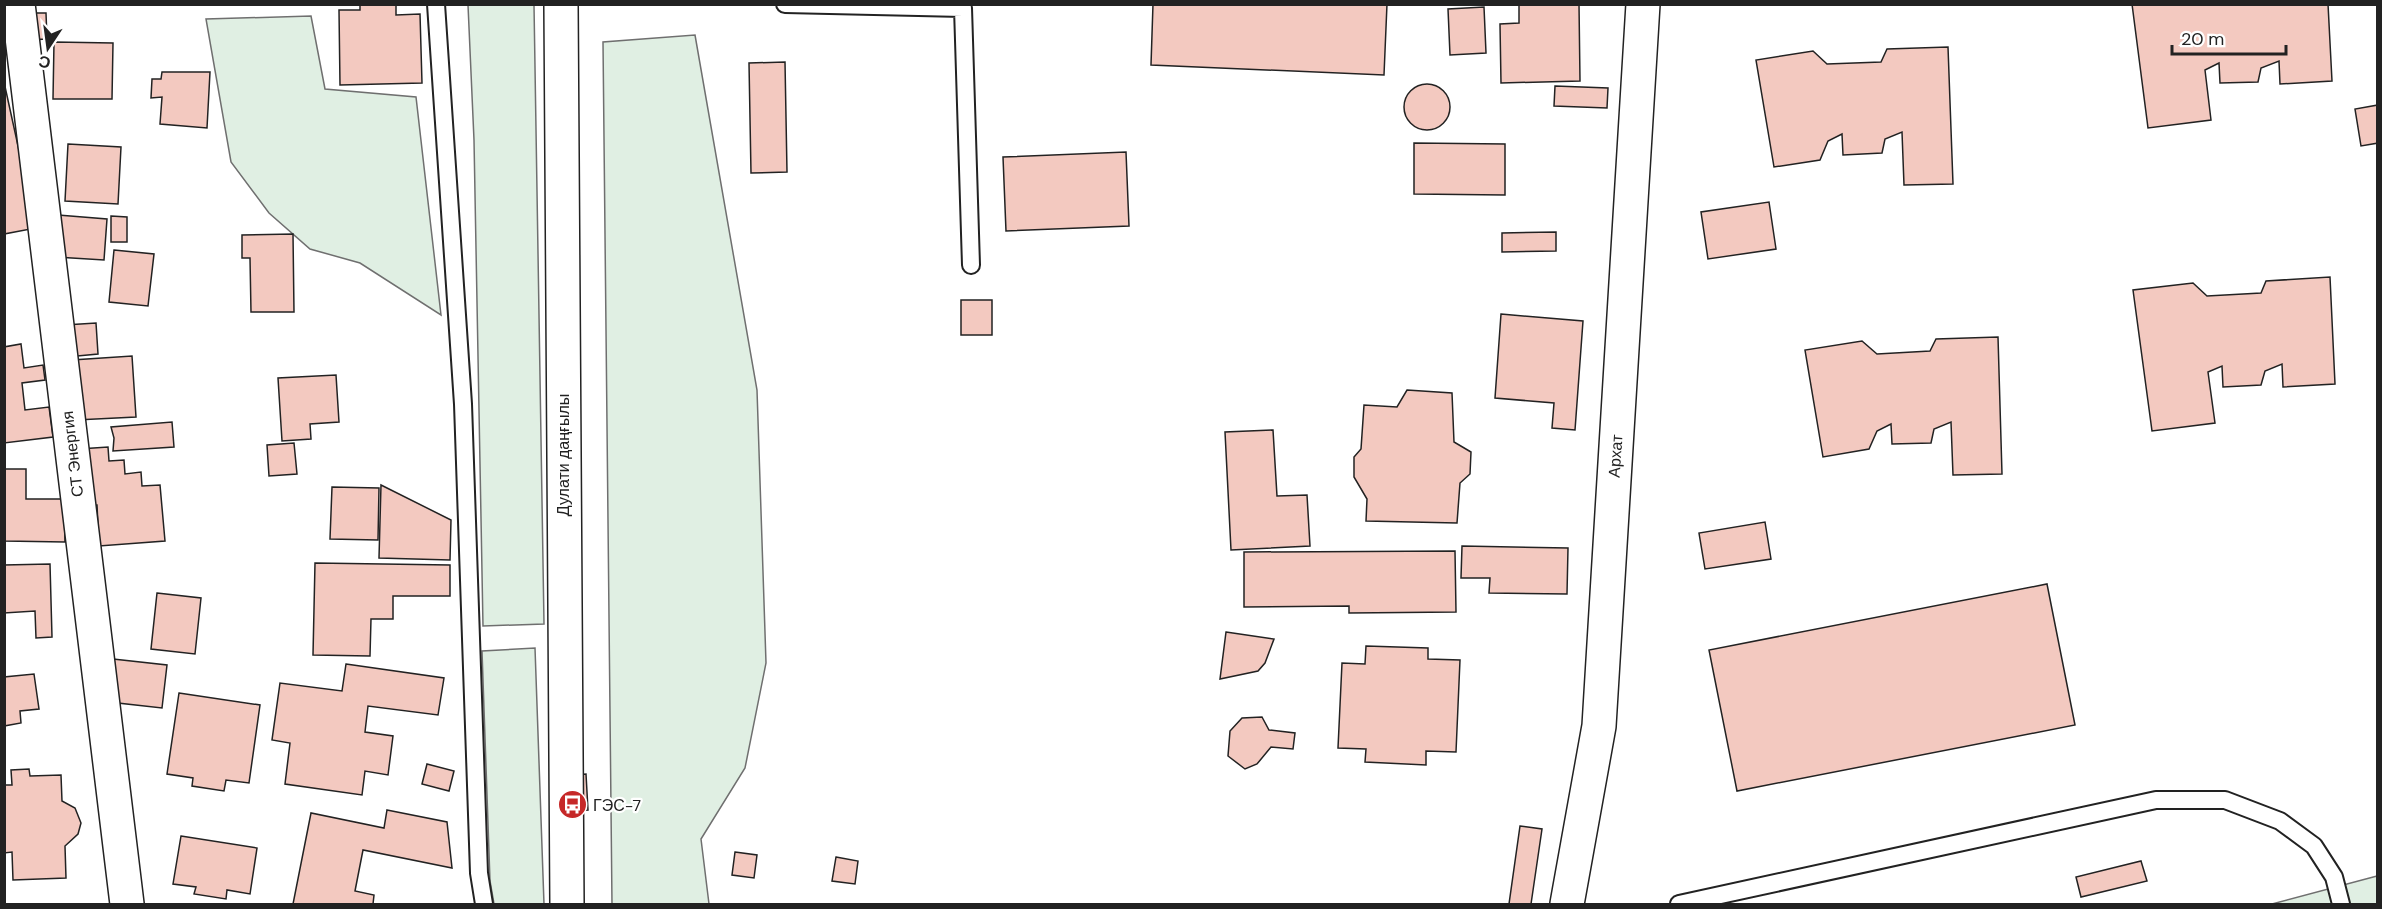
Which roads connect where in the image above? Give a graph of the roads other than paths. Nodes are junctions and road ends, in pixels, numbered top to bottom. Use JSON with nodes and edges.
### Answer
{"nodes":[{"id":1,"x":18,"y":4,"type":"edge"},
{"id":2,"x":436,"y":4,"type":"edge"},
{"id":3,"x":561,"y":4,"type":"edge"},
{"id":4,"x":785,"y":4,"type":"edge"},
{"id":5,"x":1648,"y":5,"type":"edge"},
{"id":6,"x":971,"y":265,"type":"dead end"},
{"id":7,"x":127,"y":904,"type":"edge"},
{"id":8,"x":484,"y":904,"type":"edge"},
{"id":9,"x":567,"y":904,"type":"edge"},
{"id":10,"x":1567,"y":904,"type":"edge"},
{"id":11,"x":1679,"y":904,"type":"edge"},
{"id":12,"x":2341,"y":904,"type":"edge"}],
"edges":[{"from":1,"to":7,"type":"street","name":"СТ Энергия"},
{"from":2,"to":8,"type":"lane"},
{"from":3,"to":9,"type":"street","name":"Дулати даңғылы"},
{"from":4,"to":6,"type":"lane"},
{"from":5,"to":10,"type":"street","name":"Архат"},
{"from":11,"to":12,"type":"lane"}]}
